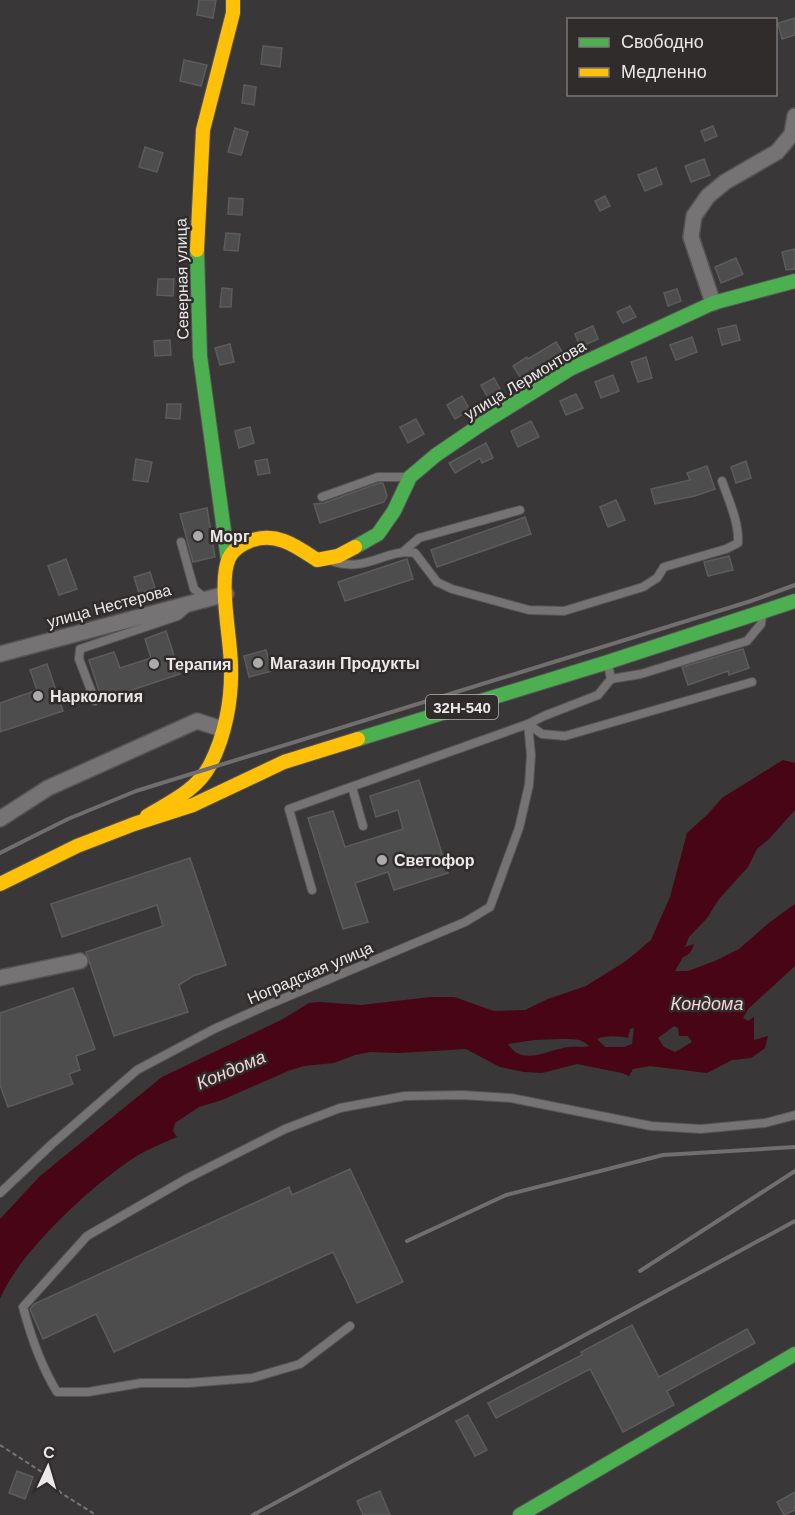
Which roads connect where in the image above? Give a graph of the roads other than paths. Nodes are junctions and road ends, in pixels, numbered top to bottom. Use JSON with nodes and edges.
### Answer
{"nodes":[{"id":1,"x":233,"y":0,"type":"edge"},
{"id":2,"x":795,"y":116,"type":"edge"},
{"id":3,"x":795,"y":281,"type":"edge"},
{"id":4,"x":713,"y":303,"type":"junction"},
{"id":5,"x":411,"y":477,"type":"junction"},
{"id":6,"x":722,"y":481,"type":"dead end"},
{"id":7,"x":322,"y":497,"type":"dead end"},
{"id":8,"x":520,"y":510,"type":"dead end"},
{"id":9,"x":181,"y":542,"type":"dead end"},
{"id":10,"x":404,"y":551,"type":"junction"},
{"id":11,"x":324,"y":559,"type":"junction"},
{"id":12,"x":228,"y":560,"type":"junction"},
{"id":13,"x":226,"y":594,"type":"junction"},
{"id":14,"x":200,"y":601,"type":"junction"},
{"id":15,"x":795,"y":601,"type":"edge"},
{"id":16,"x":763,"y":612,"type":"junction"},
{"id":17,"x":0,"y":654,"type":"edge"},
{"id":18,"x":608,"y":662,"type":"junction"},
{"id":19,"x":611,"y":679,"type":"junction"},
{"id":20,"x":752,"y":682,"type":"dead end"},
{"id":21,"x":95,"y":701,"type":"dead end"},
{"id":22,"x":528,"y":724,"type":"junction"},
{"id":23,"x":222,"y":729,"type":"junction"},
{"id":24,"x":352,"y":787,"type":"junction"},
{"id":25,"x":0,"y":819,"type":"edge"},
{"id":26,"x":134,"y":824,"type":"junction"},
{"id":27,"x":363,"y":826,"type":"dead end"},
{"id":28,"x":0,"y":884,"type":"edge"},
{"id":29,"x":312,"y":890,"type":"dead end"},
{"id":30,"x":80,"y":961,"type":"dead end"},
{"id":31,"x":0,"y":978,"type":"edge"},
{"id":32,"x":795,"y":1115,"type":"edge"},
{"id":33,"x":0,"y":1193,"type":"edge"},
{"id":34,"x":350,"y":1326,"type":"dead end"},
{"id":35,"x":795,"y":1354,"type":"edge"},
{"id":36,"x":520,"y":1515,"type":"edge"}],
"edges":[{"from":1,"to":12,"type":"street","name":"Северная улица"},
{"from":2,"to":4,"type":"street"},
{"from":3,"to":4,"type":"street","name":"улица Лермонтова"},
{"from":4,"to":5,"type":"street","name":"улица Лермонтова"},
{"from":5,"to":7,"type":"lane"},
{"from":5,"to":11,"type":"street","name":"улица Лермонтова"},
{"from":6,"to":10,"type":"lane"},
{"from":8,"to":10,"type":"lane"},
{"from":9,"to":14,"type":"lane"},
{"from":10,"to":11,"type":"lane"},
{"from":11,"to":12,"type":"street"},
{"from":12,"to":13,"type":"street"},
{"from":13,"to":14,"type":"street","name":"улица Нестерова"},
{"from":13,"to":23,"type":"street"},
{"from":14,"to":17,"type":"street","name":"улица Нестерова"},
{"from":14,"to":21,"type":"lane"},
{"from":15,"to":16,"type":"street","number":"32Н-540"},
{"from":16,"to":18,"type":"street","number":"32Н-540"},
{"from":16,"to":19,"type":"lane"},
{"from":18,"to":19,"type":"lane"},
{"from":18,"to":26,"type":"street","number":"32Н-540"},
{"from":19,"to":22,"type":"lane"},
{"from":20,"to":22,"type":"lane"},
{"from":22,"to":24,"type":"lane"},
{"from":22,"to":33,"type":"lane","name":"Ноградская улица"},
{"from":23,"to":25,"type":"street"},
{"from":23,"to":26,"type":"street"},
{"from":24,"to":27,"type":"lane"},
{"from":24,"to":29,"type":"lane"},
{"from":26,"to":28,"type":"street","number":"32Н-540"},
{"from":30,"to":31,"type":"street"},
{"from":32,"to":34,"type":"lane"},
{"from":35,"to":36,"type":"street"}]}
